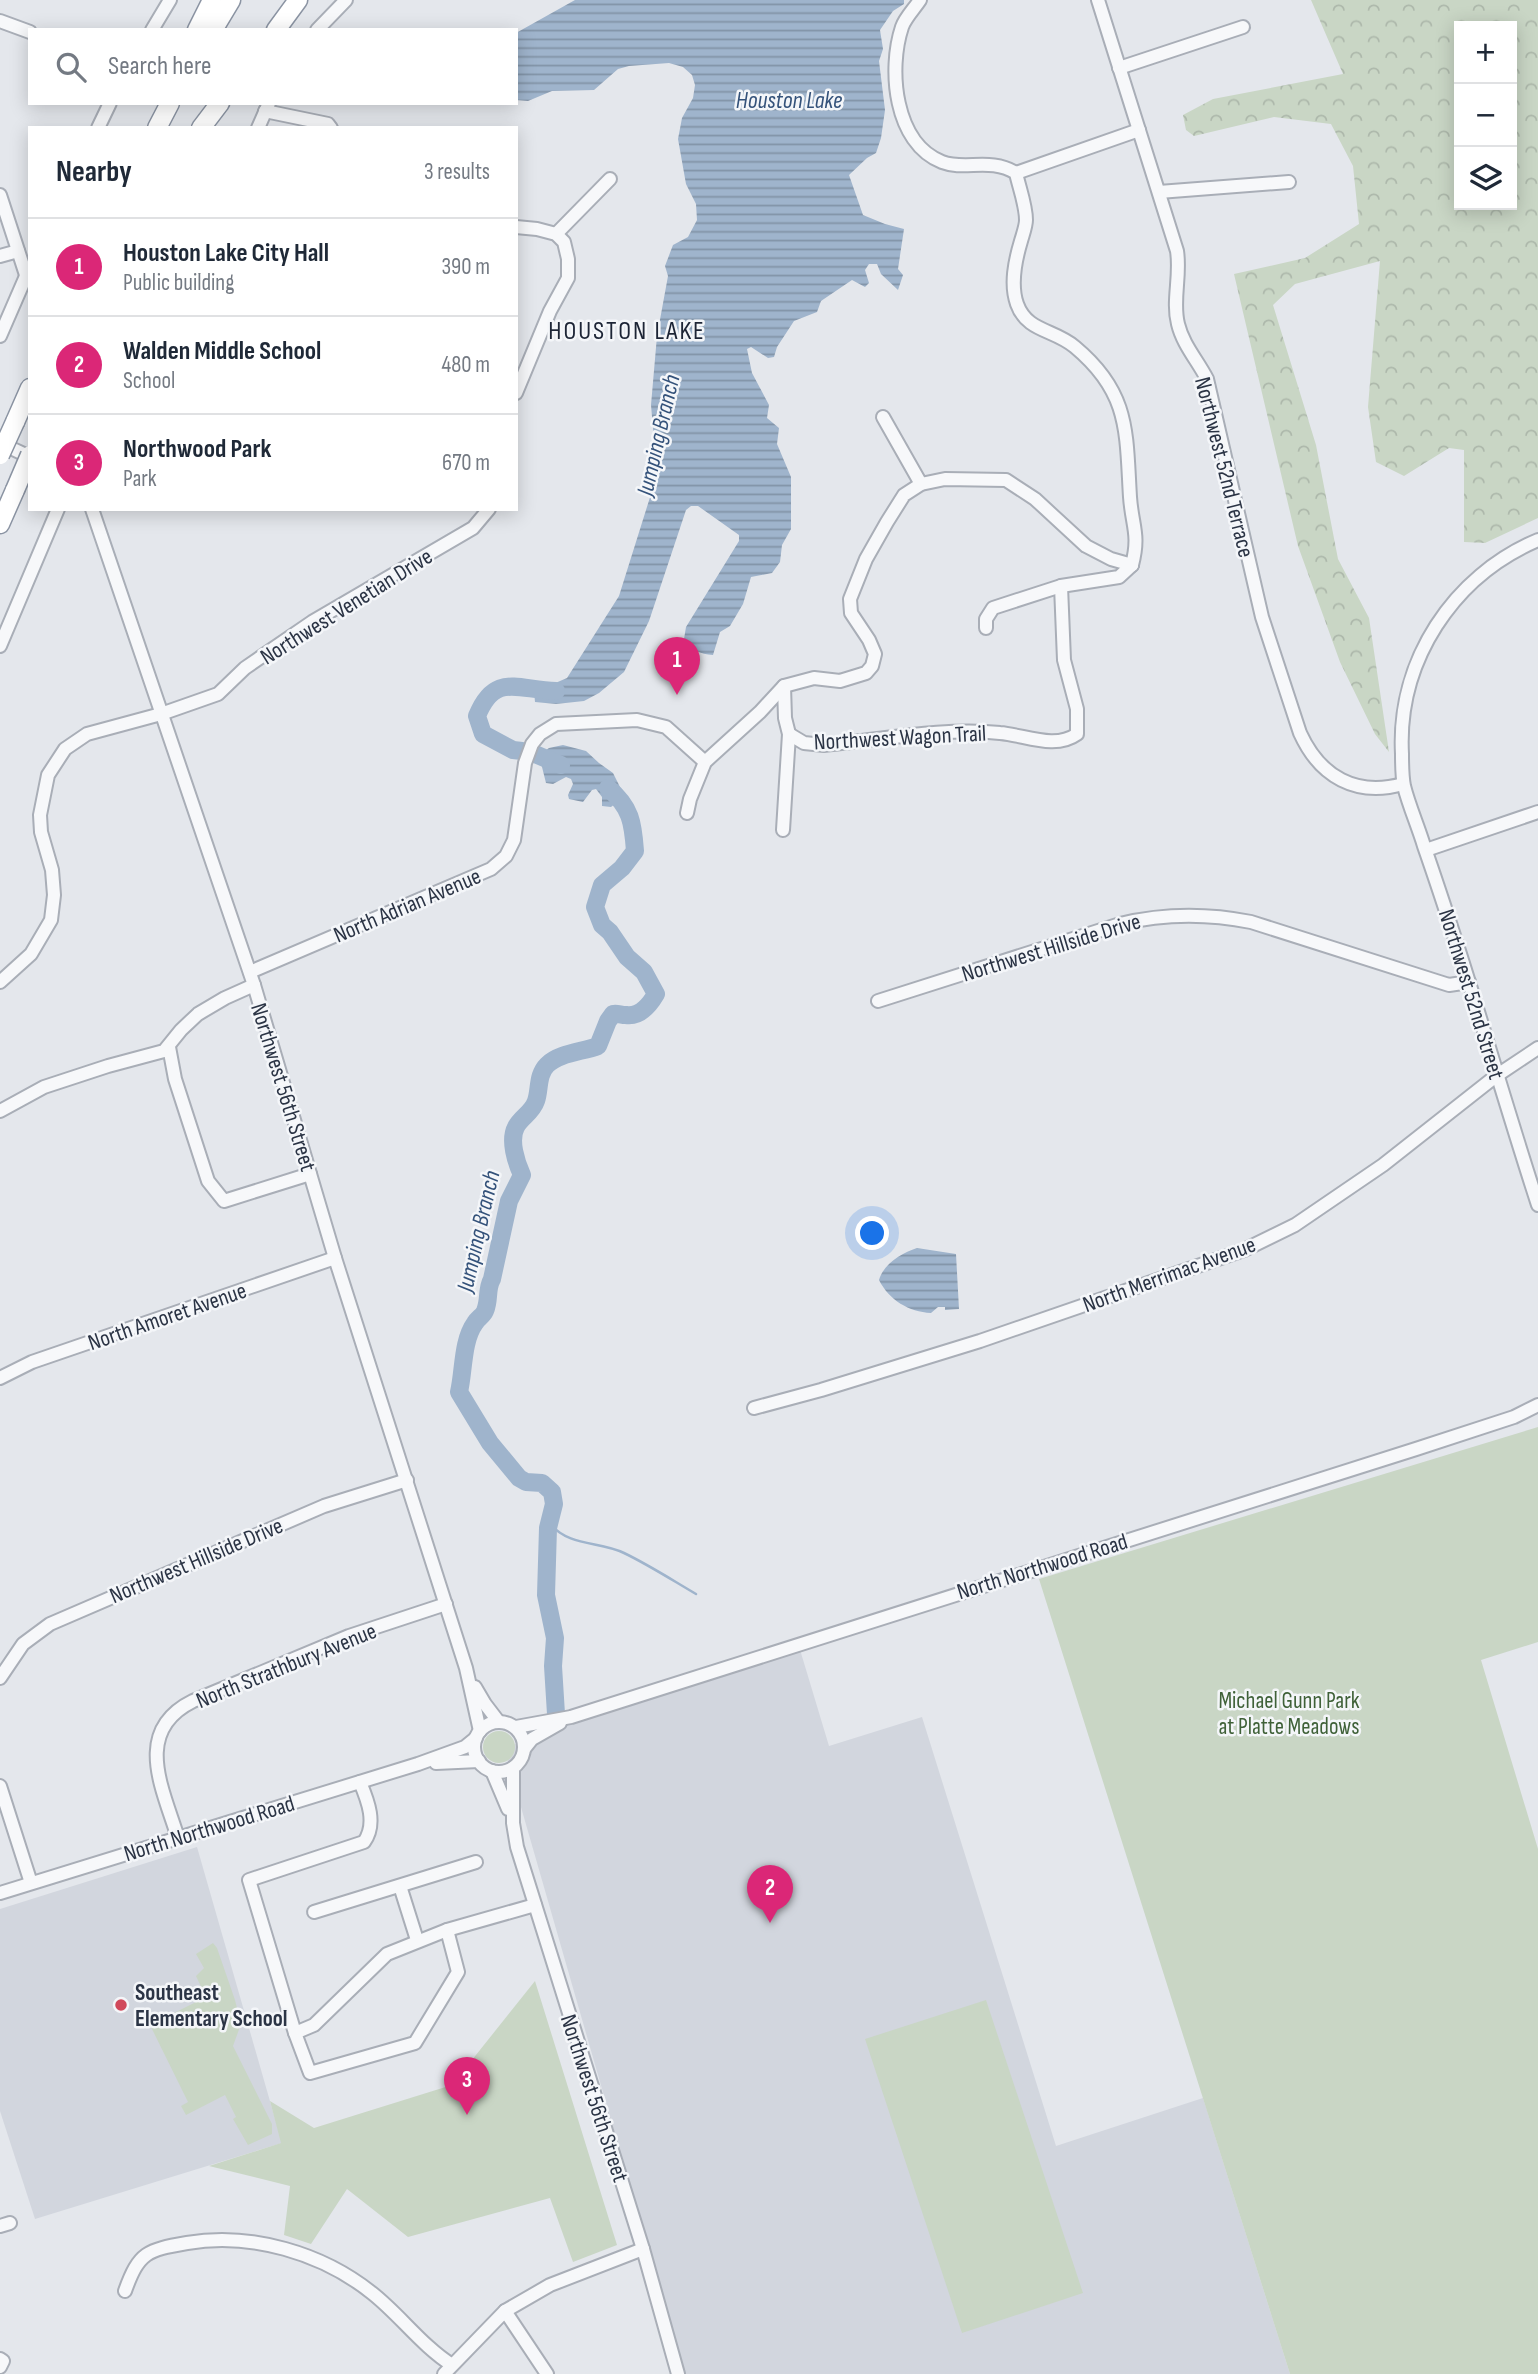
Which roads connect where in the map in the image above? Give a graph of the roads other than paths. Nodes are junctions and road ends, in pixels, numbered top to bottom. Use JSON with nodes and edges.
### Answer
{"nodes":[{"id":1,"x":170,"y":0,"type":"edge"},
{"id":2,"x":212,"y":0,"type":"edge"},
{"id":3,"x":231,"y":0,"type":"edge"},
{"id":4,"x":298,"y":0,"type":"edge"},
{"id":5,"x":345,"y":0,"type":"edge"},
{"id":6,"x":920,"y":0,"type":"edge"},
{"id":7,"x":1098,"y":0,"type":"edge"},
{"id":8,"x":0,"y":21,"type":"edge"},
{"id":9,"x":1243,"y":27,"type":"dead end"},
{"id":10,"x":153,"y":28,"type":"edge"},
{"id":11,"x":198,"y":28,"type":"edge"},
{"id":12,"x":214,"y":28,"type":"edge"},
{"id":13,"x":277,"y":28,"type":"edge"},
{"id":14,"x":319,"y":28,"type":"edge"},
{"id":15,"x":28,"y":31,"type":"edge"},
{"id":16,"x":1119,"y":68,"type":"junction"},
{"id":17,"x":109,"y":105,"type":"edge"},
{"id":18,"x":169,"y":105,"type":"edge"},
{"id":19,"x":218,"y":105,"type":"edge"},
{"id":20,"x":267,"y":107,"type":"edge"},
{"id":21,"x":99,"y":126,"type":"edge"},
{"id":22,"x":158,"y":126,"type":"edge"},
{"id":23,"x":203,"y":126,"type":"edge"},
{"id":24,"x":259,"y":126,"type":"edge"},
{"id":25,"x":330,"y":126,"type":"edge"},
{"id":26,"x":1139,"y":130,"type":"junction"},
{"id":27,"x":1016,"y":173,"type":"junction"},
{"id":28,"x":610,"y":179,"type":"dead end"},
{"id":29,"x":1290,"y":182,"type":"dead end"},
{"id":30,"x":1159,"y":192,"type":"junction"},
{"id":31,"x":0,"y":195,"type":"edge"},
{"id":32,"x":518,"y":227,"type":"edge"},
{"id":33,"x":556,"y":234,"type":"junction"},
{"id":34,"x":18,"y":251,"type":"junction"},
{"id":35,"x":0,"y":256,"type":"edge"},
{"id":36,"x":28,"y":271,"type":"edge"},
{"id":37,"x":0,"y":336,"type":"edge"},
{"id":38,"x":518,"y":388,"type":"edge"},
{"id":39,"x":28,"y":393,"type":"edge"},
{"id":40,"x":883,"y":417,"type":"dead end"},
{"id":41,"x":0,"y":443,"type":"edge"},
{"id":42,"x":0,"y":455,"type":"edge"},
{"id":43,"x":28,"y":455,"type":"edge"},
{"id":44,"x":28,"y":461,"type":"edge"},
{"id":45,"x":921,"y":484,"type":"junction"},
{"id":46,"x":57,"y":511,"type":"edge"},
{"id":47,"x":93,"y":511,"type":"edge"},
{"id":48,"x":487,"y":511,"type":"edge"},
{"id":49,"x":0,"y":524,"type":"edge"},
{"id":50,"x":1538,"y":540,"type":"edge"},
{"id":51,"x":1132,"y":565,"type":"junction"},
{"id":52,"x":1061,"y":586,"type":"junction"},
{"id":53,"x":986,"y":628,"type":"dead end"},
{"id":54,"x":0,"y":646,"type":"edge"},
{"id":55,"x":784,"y":685,"type":"junction"},
{"id":56,"x":161,"y":714,"type":"junction"},
{"id":57,"x":789,"y":734,"type":"junction"},
{"id":58,"x":705,"y":762,"type":"junction"},
{"id":59,"x":1404,"y":784,"type":"junction"},
{"id":60,"x":1538,"y":812,"type":"edge"},
{"id":61,"x":687,"y":813,"type":"dead end"},
{"id":62,"x":783,"y":830,"type":"dead end"},
{"id":63,"x":1426,"y":850,"type":"junction"},
{"id":64,"x":250,"y":972,"type":"junction"},
{"id":65,"x":0,"y":982,"type":"edge"},
{"id":66,"x":1469,"y":982,"type":"junction"},
{"id":67,"x":254,"y":985,"type":"junction"},
{"id":68,"x":878,"y":1001,"type":"dead end"},
{"id":69,"x":169,"y":1047,"type":"junction"},
{"id":70,"x":1538,"y":1048,"type":"edge"},
{"id":71,"x":1496,"y":1076,"type":"junction"},
{"id":72,"x":0,"y":1111,"type":"edge"},
{"id":73,"x":310,"y":1174,"type":"junction"},
{"id":74,"x":1538,"y":1205,"type":"edge"},
{"id":75,"x":335,"y":1258,"type":"junction"},
{"id":76,"x":0,"y":1378,"type":"edge"},
{"id":77,"x":1538,"y":1405,"type":"edge"},
{"id":78,"x":754,"y":1408,"type":"dead end"},
{"id":79,"x":1538,"y":1415,"type":"edge"},
{"id":80,"x":1514,"y":1417,"type":"junction"},
{"id":81,"x":407,"y":1480,"type":"junction"},
{"id":82,"x":446,"y":1604,"type":"junction"},
{"id":83,"x":466,"y":1668,"type":"junction"},
{"id":84,"x":2,"y":1674,"type":"edge"},
{"id":85,"x":571,"y":1717,"type":"junction"},
{"id":86,"x":498,"y":1721,"type":"junction"},
{"id":87,"x":516,"y":1727,"type":"junction"},
{"id":88,"x":478,"y":1735,"type":"junction"},
{"id":89,"x":524,"y":1749,"type":"junction"},
{"id":90,"x":479,"y":1760,"type":"junction"},
{"id":91,"x":418,"y":1764,"type":"junction"},
{"id":92,"x":513,"y":1768,"type":"junction"},
{"id":93,"x":492,"y":1771,"type":"junction"},
{"id":94,"x":360,"y":1782,"type":"junction"},
{"id":95,"x":0,"y":1786,"type":"edge"},
{"id":96,"x":513,"y":1822,"type":"junction"},
{"id":97,"x":178,"y":1838,"type":"junction"},
{"id":98,"x":476,"y":1862,"type":"dead end"},
{"id":99,"x":31,"y":1883,"type":"junction"},
{"id":100,"x":400,"y":1886,"type":"junction"},
{"id":101,"x":0,"y":1893,"type":"edge"},
{"id":102,"x":535,"y":1905,"type":"junction"},
{"id":103,"x":314,"y":1912,"type":"dead end"},
{"id":104,"x":447,"y":1930,"type":"junction"},
{"id":105,"x":417,"y":1940,"type":"junction"},
{"id":106,"x":295,"y":2034,"type":"junction"},
{"id":107,"x":643,"y":2249,"type":"junction"},
{"id":108,"x":125,"y":2291,"type":"dead end"},
{"id":109,"x":505,"y":2311,"type":"junction"},
{"id":110,"x":0,"y":2359,"type":"edge"},
{"id":111,"x":0,"y":2367,"type":"edge"},
{"id":112,"x":448,"y":2369,"type":"edge"},
{"id":113,"x":547,"y":2374,"type":"edge"},
{"id":114,"x":678,"y":2374,"type":"edge"}],
"edges":[{"from":1,"to":10,"type":"street"},
{"from":2,"to":11,"type":"highway"},
{"from":3,"to":12,"type":"highway"},
{"from":4,"to":13,"type":"highway"},
{"from":5,"to":14,"type":"street"},
{"from":6,"to":27,"type":"street"},
{"from":7,"to":16,"type":"street","name":"Northwest 52nd Terrace"},
{"from":8,"to":15,"type":"street"},
{"from":9,"to":16,"type":"street"},
{"from":16,"to":26,"type":"street","name":"Northwest 52nd Terrace"},
{"from":17,"to":21,"type":"street"},
{"from":18,"to":22,"type":"highway"},
{"from":19,"to":23,"type":"highway"},
{"from":20,"to":24,"type":"street"},
{"from":20,"to":25,"type":"street"},
{"from":26,"to":27,"type":"street"},
{"from":26,"to":30,"type":"street","name":"Northwest 52nd Terrace"},
{"from":27,"to":51,"type":"street"},
{"from":28,"to":33,"type":"street"},
{"from":29,"to":30,"type":"street"},
{"from":30,"to":59,"type":"street","name":"Northwest 52nd Terrace"},
{"from":31,"to":34,"type":"street"},
{"from":32,"to":33,"type":"street"},
{"from":33,"to":38,"type":"street"},
{"from":34,"to":35,"type":"street"},
{"from":34,"to":36,"type":"street"},
{"from":36,"to":37,"type":"street"},
{"from":39,"to":42,"type":"highway","bridge":true},
{"from":40,"to":45,"type":"street"},
{"from":41,"to":43,"type":"street"},
{"from":44,"to":49,"type":"highway","bridge":true},
{"from":45,"to":51,"type":"street"},
{"from":45,"to":55,"type":"street"},
{"from":46,"to":54,"type":"street"},
{"from":47,"to":56,"type":"street","name":"Northwest 56th Street"},
{"from":48,"to":56,"type":"street","name":"Northwest Venetian Drive"},
{"from":50,"to":59,"type":"street","name":"Northwest 52nd Street"},
{"from":51,"to":52,"type":"street"},
{"from":52,"to":53,"type":"street"},
{"from":52,"to":57,"type":"street","name":"Northwest Wagon Trail"},
{"from":55,"to":57,"type":"street"},
{"from":55,"to":58,"type":"street"},
{"from":56,"to":64,"type":"street","name":"Northwest 56th Street"},
{"from":56,"to":65,"type":"street","name":"Northwest Venetian Drive"},
{"from":57,"to":62,"type":"street"},
{"from":58,"to":61,"type":"street"},
{"from":58,"to":64,"type":"street","name":"North Adrian Avenue"},
{"from":59,"to":63,"type":"street","name":"Northwest 52nd Street"},
{"from":60,"to":63,"type":"street"},
{"from":63,"to":66,"type":"street","name":"Northwest 52nd Street"},
{"from":64,"to":67,"type":"street","name":"Northwest 56th Street"},
{"from":66,"to":68,"type":"street","name":"Northwest Hillside Drive"},
{"from":66,"to":71,"type":"street","name":"Northwest 52nd Street"},
{"from":67,"to":69,"type":"street"},
{"from":67,"to":73,"type":"street","name":"Northwest 56th Street"},
{"from":69,"to":72,"type":"street"},
{"from":69,"to":73,"type":"street"},
{"from":70,"to":71,"type":"street","name":"North Merrimac Avenue"},
{"from":71,"to":74,"type":"street","name":"Northwest 52nd Street"},
{"from":71,"to":78,"type":"street","name":"North Merrimac Avenue"},
{"from":73,"to":75,"type":"street","name":"Northwest 56th Street"},
{"from":75,"to":76,"type":"street","name":"North Amoret Avenue"},
{"from":75,"to":81,"type":"street","name":"Northwest 56th Street"},
{"from":77,"to":80,"type":"street","name":"North Northwood Road"},
{"from":79,"to":80,"type":"street","name":"North Northwood Road"},
{"from":80,"to":85,"type":"street","name":"North Northwood Road"},
{"from":81,"to":82,"type":"street","name":"Northwest 56th Street"},
{"from":81,"to":84,"type":"street","name":"Northwest Hillside Drive"},
{"from":82,"to":83,"type":"street","name":"Northwest 56th Street"},
{"from":82,"to":97,"type":"street","name":"North Strathbury Avenue"},
{"from":83,"to":86,"type":"street","name":"Northwest 56th Street"},
{"from":83,"to":88,"type":"street","name":"Northwest 56th Street"},
{"from":85,"to":87,"type":"street","name":"North Northwood Road"},
{"from":85,"to":89,"type":"street","name":"North Northwood Road"},
{"from":86,"to":87,"type":"street"},
{"from":86,"to":88,"type":"street"},
{"from":87,"to":89,"type":"street"},
{"from":88,"to":90,"type":"street"},
{"from":88,"to":91,"type":"street","name":"North Northwood Road"},
{"from":89,"to":92,"type":"street"},
{"from":90,"to":91,"type":"street","name":"North Northwood Road"},
{"from":90,"to":93,"type":"street"},
{"from":91,"to":94,"type":"street","name":"North Northwood Road"},
{"from":92,"to":93,"type":"street"},
{"from":92,"to":96,"type":"street","name":"Northwest 56th Street"},
{"from":93,"to":96,"type":"street","name":"Northwest 56th Street"},
{"from":94,"to":97,"type":"street","name":"North Northwood Road"},
{"from":94,"to":106,"type":"street"},
{"from":95,"to":99,"type":"street"},
{"from":96,"to":102,"type":"street","name":"Northwest 56th Street"},
{"from":97,"to":99,"type":"street","name":"North Northwood Road"},
{"from":98,"to":100,"type":"street"},
{"from":99,"to":101,"type":"street","name":"North Northwood Road"},
{"from":100,"to":103,"type":"street"},
{"from":100,"to":105,"type":"street"},
{"from":102,"to":104,"type":"street"},
{"from":102,"to":107,"type":"street","name":"Northwest 56th Street"},
{"from":104,"to":105,"type":"street"},
{"from":104,"to":106,"type":"street"},
{"from":105,"to":106,"type":"street"},
{"from":107,"to":109,"type":"street"},
{"from":107,"to":114,"type":"street","name":"Northwest 56th Street"},
{"from":108,"to":112,"type":"street"},
{"from":109,"to":112,"type":"street"},
{"from":109,"to":113,"type":"street"},
{"from":110,"to":111,"type":"street"}]}
